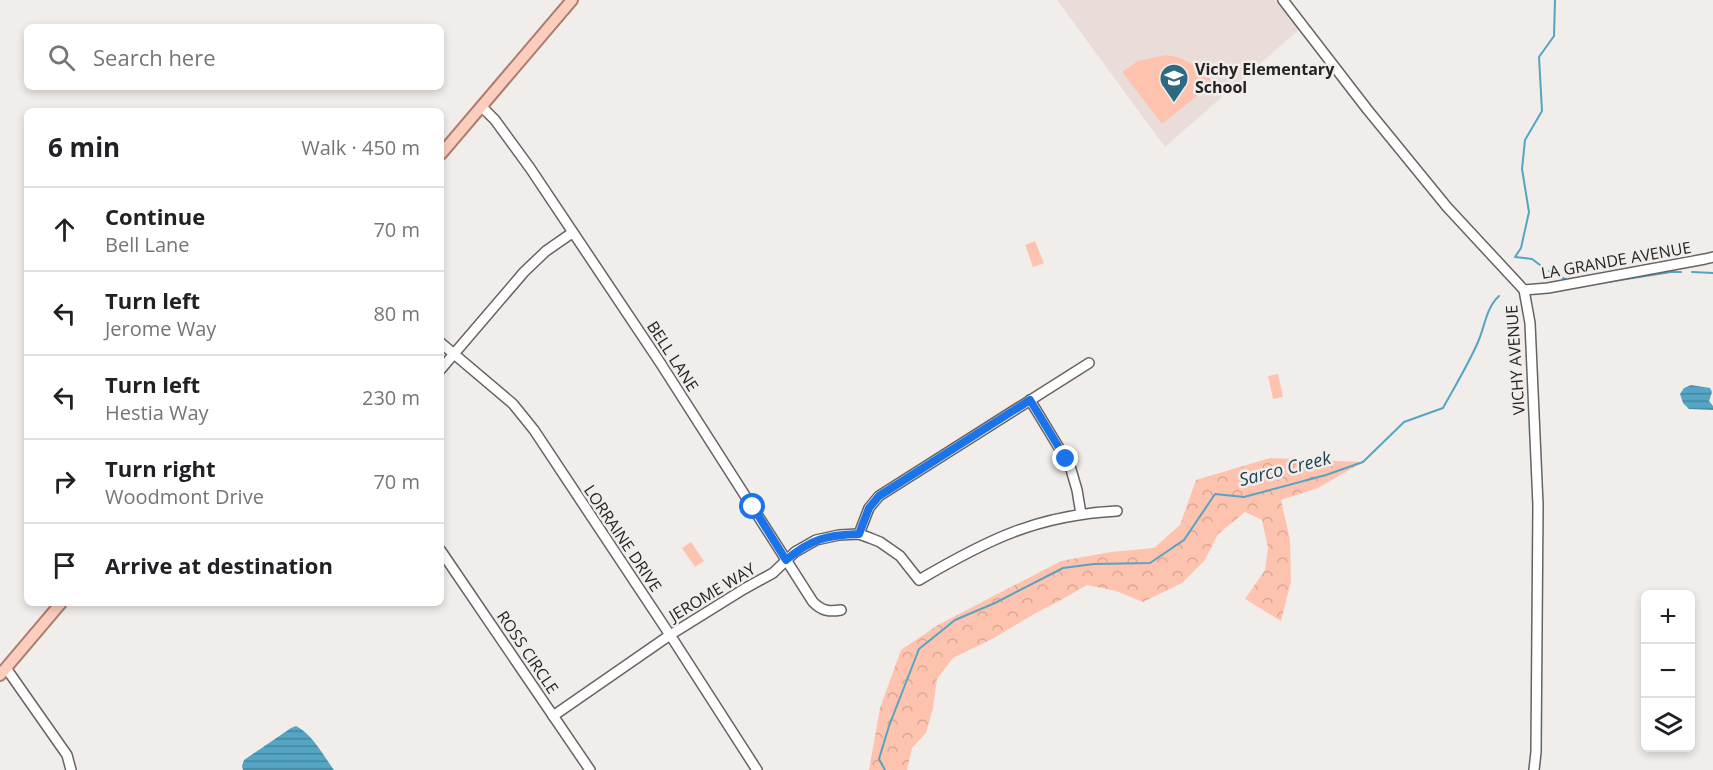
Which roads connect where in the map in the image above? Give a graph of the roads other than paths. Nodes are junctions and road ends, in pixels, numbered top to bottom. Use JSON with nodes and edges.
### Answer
{"nodes":[{"id":1,"x":572,"y":0,"type":"edge"},
{"id":2,"x":1283,"y":0,"type":"edge"},
{"id":3,"x":482,"y":107,"type":"junction"},
{"id":4,"x":444,"y":151,"type":"edge"},
{"id":5,"x":574,"y":234,"type":"junction"},
{"id":6,"x":1713,"y":257,"type":"edge"},
{"id":7,"x":1524,"y":290,"type":"junction"},
{"id":8,"x":444,"y":346,"type":"edge"},
{"id":9,"x":453,"y":354,"type":"junction"},
{"id":10,"x":1089,"y":363,"type":"dead end"},
{"id":11,"x":444,"y":365,"type":"edge"},
{"id":12,"x":1030,"y":400,"type":"junction"},
{"id":13,"x":1117,"y":511,"type":"dead end"},
{"id":14,"x":1081,"y":514,"type":"junction"},
{"id":15,"x":859,"y":534,"type":"junction"},
{"id":16,"x":444,"y":555,"type":"edge"},
{"id":17,"x":786,"y":560,"type":"junction"},
{"id":18,"x":58,"y":606,"type":"edge"},
{"id":19,"x":841,"y":609,"type":"dead end"},
{"id":20,"x":670,"y":635,"type":"junction"},
{"id":21,"x":3,"y":672,"type":"edge"},
{"id":22,"x":553,"y":716,"type":"junction"},
{"id":23,"x":71,"y":770,"type":"edge"},
{"id":24,"x":590,"y":770,"type":"edge"},
{"id":25,"x":757,"y":770,"type":"edge"},
{"id":26,"x":1534,"y":770,"type":"edge"}],
"edges":[{"from":1,"to":3,"type":"main road"},
{"from":2,"to":7,"type":"street","name":"VICHY AVENUE"},
{"from":3,"to":4,"type":"main road"},
{"from":3,"to":5,"type":"street","name":"BELL LANE"},
{"from":5,"to":9,"type":"street"},
{"from":5,"to":17,"type":"street","name":"BELL LANE"},
{"from":6,"to":7,"type":"street","name":"LA GRANDE AVENUE"},
{"from":7,"to":26,"type":"street","name":"VICHY AVENUE"},
{"from":8,"to":9,"type":"street","name":"LORRAINE DRIVE"},
{"from":9,"to":11,"type":"street"},
{"from":9,"to":20,"type":"street","name":"LORRAINE DRIVE"},
{"from":10,"to":12,"type":"street"},
{"from":12,"to":14,"type":"street"},
{"from":12,"to":15,"type":"street"},
{"from":13,"to":14,"type":"street"},
{"from":14,"to":15,"type":"street"},
{"from":15,"to":17,"type":"street","name":"JEROME WAY"},
{"from":16,"to":22,"type":"street","name":"ROSS CIRCLE"},
{"from":17,"to":19,"type":"street","name":"BELL LANE"},
{"from":17,"to":20,"type":"street","name":"JEROME WAY"},
{"from":18,"to":21,"type":"main road"},
{"from":20,"to":22,"type":"street","name":"JEROME WAY"},
{"from":20,"to":25,"type":"street","name":"LORRAINE DRIVE"},
{"from":21,"to":23,"type":"street"},
{"from":22,"to":24,"type":"street","name":"ROSS CIRCLE"}]}
